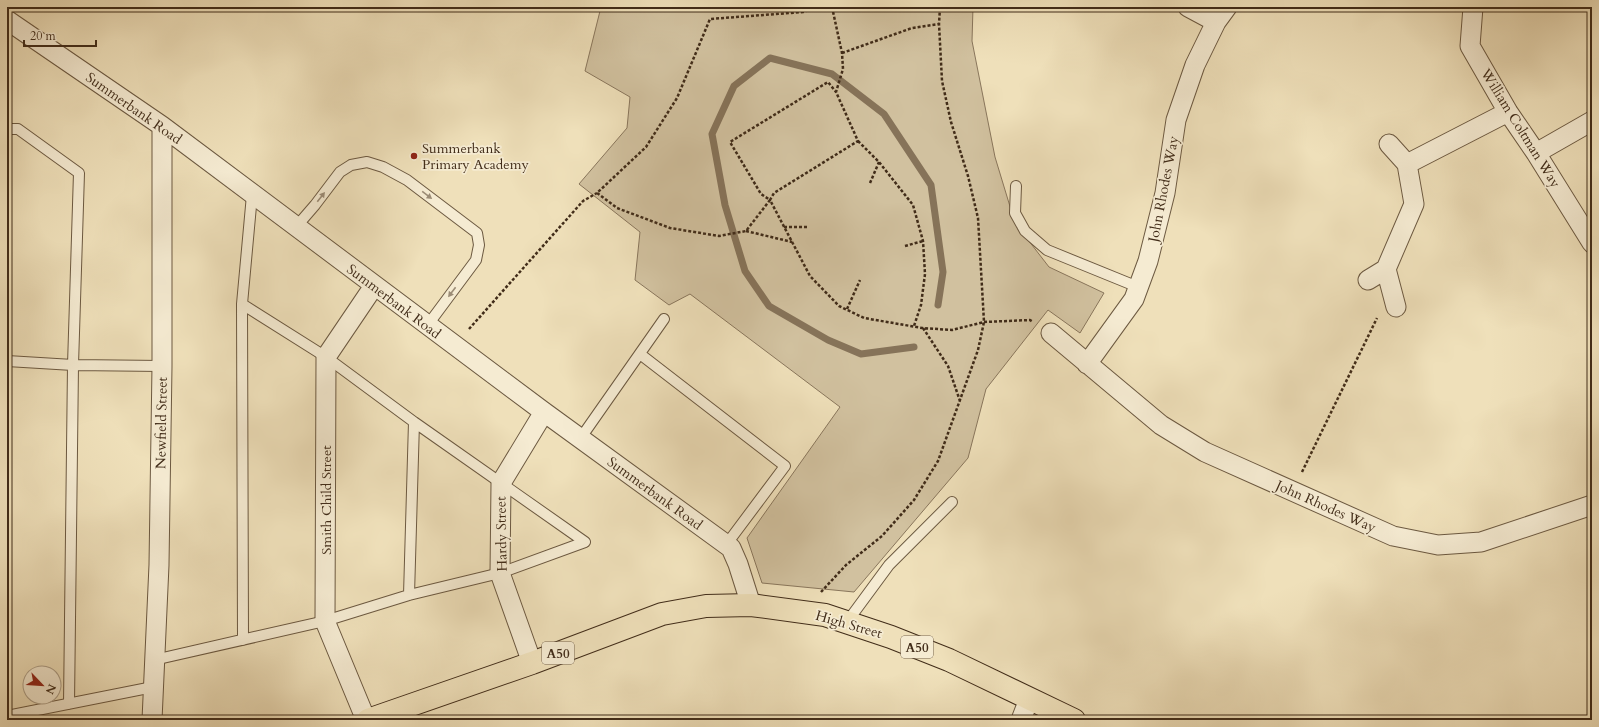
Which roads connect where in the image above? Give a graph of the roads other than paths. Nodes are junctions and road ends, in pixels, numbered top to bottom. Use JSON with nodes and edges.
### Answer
{"nodes":[{"id":1,"x":10,"y":7,"type":"edge"},
{"id":2,"x":1188,"y":7,"type":"edge"},
{"id":3,"x":1473,"y":7,"type":"edge"},
{"id":4,"x":7,"y":10,"type":"edge"},
{"id":5,"x":1221,"y":14,"type":"edge"},
{"id":6,"x":7,"y":20,"type":"edge"},
{"id":7,"x":1508,"y":112,"type":"junction"},
{"id":8,"x":1592,"y":122,"type":"edge"},
{"id":9,"x":162,"y":126,"type":"junction"},
{"id":10,"x":7,"y":129,"type":"edge"},
{"id":11,"x":1389,"y":144,"type":"dead end"},
{"id":12,"x":1536,"y":153,"type":"junction"},
{"id":13,"x":1407,"y":164,"type":"junction"},
{"id":14,"x":1016,"y":186,"type":"dead end"},
{"id":15,"x":252,"y":194,"type":"junction"},
{"id":16,"x":296,"y":227,"type":"junction"},
{"id":17,"x":1592,"y":243,"type":"edge"},
{"id":18,"x":1386,"y":269,"type":"junction"},
{"id":19,"x":1368,"y":280,"type":"dead end"},
{"id":20,"x":374,"y":286,"type":"junction"},
{"id":21,"x":1138,"y":287,"type":"junction"},
{"id":22,"x":242,"y":304,"type":"junction"},
{"id":23,"x":1396,"y":307,"type":"road end"},
{"id":24,"x":664,"y":319,"type":"dead end"},
{"id":25,"x":428,"y":326,"type":"junction"},
{"id":26,"x":1051,"y":333,"type":"road end"},
{"id":27,"x":640,"y":354,"type":"junction"},
{"id":28,"x":326,"y":357,"type":"junction"},
{"id":29,"x":7,"y":361,"type":"edge"},
{"id":30,"x":1087,"y":364,"type":"junction"},
{"id":31,"x":73,"y":365,"type":"junction"},
{"id":32,"x":162,"y":366,"type":"junction"},
{"id":33,"x":544,"y":412,"type":"junction"},
{"id":34,"x":414,"y":422,"type":"junction"},
{"id":35,"x":580,"y":439,"type":"junction"},
{"id":36,"x":501,"y":483,"type":"junction"},
{"id":37,"x":952,"y":502,"type":"dead end"},
{"id":38,"x":1592,"y":506,"type":"edge"},
{"id":39,"x":726,"y":545,"type":"junction"},
{"id":40,"x":500,"y":573,"type":"junction"},
{"id":41,"x":409,"y":595,"type":"junction"},
{"id":42,"x":751,"y":605,"type":"junction"},
{"id":43,"x":325,"y":621,"type":"junction"},
{"id":44,"x":847,"y":622,"type":"junction"},
{"id":45,"x":242,"y":640,"type":"junction"},
{"id":46,"x":154,"y":660,"type":"junction"},
{"id":47,"x":532,"y":663,"type":"junction"},
{"id":48,"x":153,"y":687,"type":"junction"},
{"id":49,"x":1029,"y":699,"type":"junction"},
{"id":50,"x":68,"y":704,"type":"junction"},
{"id":51,"x":7,"y":716,"type":"edge"},
{"id":52,"x":152,"y":720,"type":"edge"},
{"id":53,"x":367,"y":720,"type":"edge"},
{"id":54,"x":1021,"y":720,"type":"edge"},
{"id":55,"x":1074,"y":720,"type":"edge"}],
"edges":[{"from":1,"to":4,"type":"lane"},
{"from":2,"to":5,"type":"street"},
{"from":3,"to":7,"type":"street","name":"William Coltman Way"},
{"from":5,"to":21,"type":"street","name":"John Rhodes Way"},
{"from":6,"to":9,"type":"street","name":"Summerbank Road"},
{"from":7,"to":12,"type":"street","name":"William Coltman Way"},
{"from":7,"to":13,"type":"street"},
{"from":8,"to":12,"type":"street"},
{"from":9,"to":15,"type":"street","name":"Summerbank Road"},
{"from":9,"to":32,"type":"street","name":"Newfield Street"},
{"from":10,"to":31,"type":"lane"},
{"from":11,"to":13,"type":"street"},
{"from":12,"to":17,"type":"street","name":"William Coltman Way"},
{"from":13,"to":18,"type":"street"},
{"from":14,"to":21,"type":"lane"},
{"from":15,"to":16,"type":"street","name":"Summerbank Road"},
{"from":15,"to":22,"type":"lane"},
{"from":16,"to":20,"type":"street","name":"Summerbank Road"},
{"from":16,"to":25,"type":"lane","one_way":true},
{"from":18,"to":19,"type":"street"},
{"from":18,"to":23,"type":"street"},
{"from":20,"to":25,"type":"street","name":"Summerbank Road"},
{"from":20,"to":28,"type":"street"},
{"from":21,"to":30,"type":"street","name":"John Rhodes Way"},
{"from":22,"to":28,"type":"lane"},
{"from":22,"to":45,"type":"lane"},
{"from":24,"to":27,"type":"lane"},
{"from":25,"to":33,"type":"street","name":"Summerbank Road"},
{"from":26,"to":30,"type":"street","name":"John Rhodes Way"},
{"from":27,"to":35,"type":"lane"},
{"from":27,"to":39,"type":"lane"},
{"from":28,"to":34,"type":"lane"},
{"from":28,"to":43,"type":"street","name":"Smith Child Street"},
{"from":29,"to":31,"type":"lane"},
{"from":30,"to":38,"type":"street","name":"John Rhodes Way"},
{"from":31,"to":32,"type":"lane"},
{"from":31,"to":50,"type":"lane"},
{"from":32,"to":46,"type":"street","name":"Newfield Street"},
{"from":33,"to":35,"type":"street","name":"Summerbank Road"},
{"from":33,"to":36,"type":"street","name":"Hardy Street"},
{"from":34,"to":36,"type":"lane"},
{"from":34,"to":41,"type":"lane"},
{"from":35,"to":39,"type":"street","name":"Summerbank Road"},
{"from":36,"to":40,"type":"street","name":"Hardy Street"},
{"from":36,"to":40,"type":"lane"},
{"from":37,"to":44,"type":"lane"},
{"from":39,"to":42,"type":"street","name":"Summerbank Road"},
{"from":40,"to":41,"type":"lane"},
{"from":40,"to":47,"type":"street","name":"Hardy Street"},
{"from":41,"to":43,"type":"lane"},
{"from":42,"to":44,"type":"main road","name":"High Street","number":"A50"},
{"from":42,"to":47,"type":"main road","number":"A50"},
{"from":43,"to":45,"type":"lane"},
{"from":43,"to":53,"type":"street","name":"Smith Child Street"},
{"from":44,"to":49,"type":"main road","name":"High Street","number":"A50"},
{"from":45,"to":46,"type":"lane"},
{"from":46,"to":48,"type":"street","name":"Newfield Street"},
{"from":47,"to":53,"type":"main road","number":"A50"},
{"from":48,"to":50,"type":"lane"},
{"from":48,"to":52,"type":"street","name":"Newfield Street"},
{"from":49,"to":54,"type":"street"},
{"from":49,"to":55,"type":"main road","name":"High Street","number":"A50"},
{"from":50,"to":51,"type":"lane"}]}
